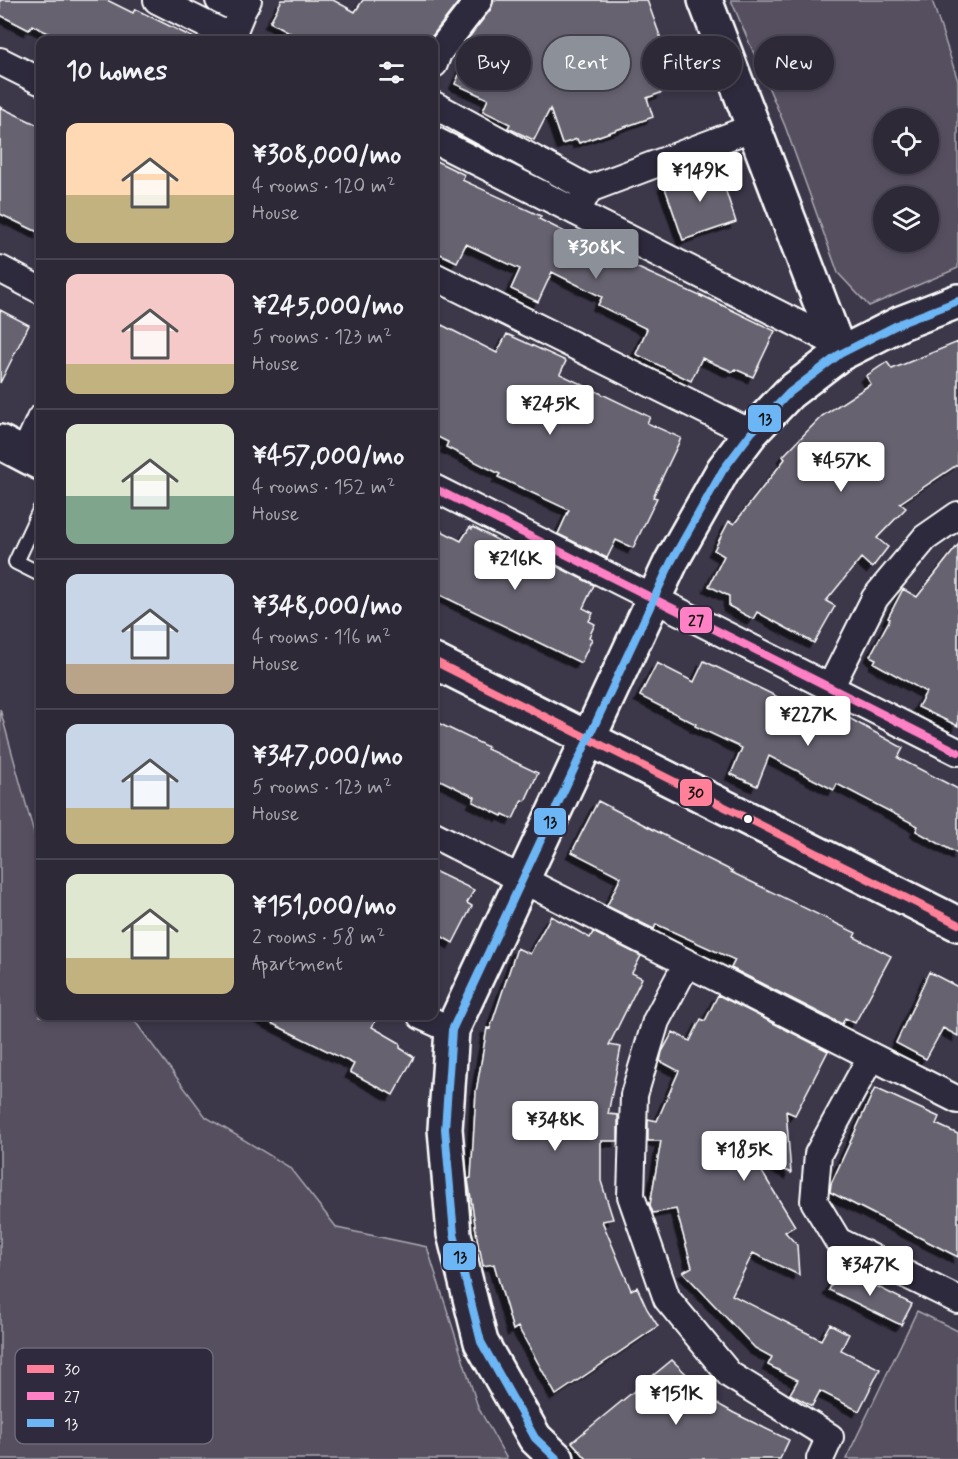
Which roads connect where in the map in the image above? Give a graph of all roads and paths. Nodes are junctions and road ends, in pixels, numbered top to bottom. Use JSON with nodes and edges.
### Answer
{"nodes":[{"id":1,"x":157,"y":0,"type":"edge"},
{"id":2,"x":219,"y":0,"type":"edge"},
{"id":3,"x":479,"y":0,"type":"edge"},
{"id":4,"x":705,"y":0,"type":"edge"},
{"id":5,"x":245,"y":5,"type":"edge"},
{"id":6,"x":225,"y":36,"type":"edge"},
{"id":7,"x":234,"y":36,"type":"edge"},
{"id":8,"x":438,"y":53,"type":"edge"},
{"id":9,"x":0,"y":61,"type":"edge"},
{"id":10,"x":36,"y":79,"type":"edge"},
{"id":11,"x":438,"y":107,"type":"edge"},
{"id":12,"x":754,"y":127,"type":"junction"},
{"id":13,"x":438,"y":142,"type":"edge"},
{"id":14,"x":589,"y":189,"type":"junction"},
{"id":15,"x":576,"y":212,"type":"junction"},
{"id":16,"x":0,"y":269,"type":"edge"},
{"id":17,"x":438,"y":278,"type":"edge"},
{"id":18,"x":36,"y":288,"type":"edge"},
{"id":19,"x":958,"y":301,"type":"edge"},
{"id":20,"x":838,"y":349,"type":"junction"},
{"id":21,"x":36,"y":427,"type":"edge"},
{"id":22,"x":751,"y":433,"type":"junction"},
{"id":23,"x":22,"y":453,"type":"edge"},
{"id":24,"x":438,"y":490,"type":"edge"},
{"id":25,"x":958,"y":516,"type":"edge"},
{"id":26,"x":36,"y":519,"type":"edge"},
{"id":27,"x":36,"y":572,"type":"edge"},
{"id":28,"x":654,"y":599,"type":"junction"},
{"id":29,"x":438,"y":664,"type":"edge"},
{"id":30,"x":830,"y":688,"type":"junction"},
{"id":31,"x":589,"y":740,"type":"junction"},
{"id":32,"x":958,"y":752,"type":"edge"},
{"id":33,"x":438,"y":837,"type":"edge"},
{"id":34,"x":523,"y":881,"type":"junction"},
{"id":35,"x":958,"y":924,"type":"edge"},
{"id":36,"x":687,"y":963,"type":"junction"},
{"id":37,"x":431,"y":1020,"type":"edge"},
{"id":38,"x":452,"y":1030,"type":"junction"},
{"id":39,"x":871,"y":1057,"type":"junction"},
{"id":40,"x":958,"y":1100,"type":"edge"},
{"id":41,"x":958,"y":1300,"type":"edge"},
{"id":42,"x":556,"y":1459,"type":"edge"},
{"id":43,"x":820,"y":1459,"type":"edge"}],
"edges":[{"from":1,"to":6,"type":"street"},
{"from":2,"to":5,"type":"street"},
{"from":3,"to":8,"type":"street"},
{"from":4,"to":12,"type":"street"},
{"from":5,"to":7,"type":"street"},
{"from":9,"to":10,"type":"street"},
{"from":11,"to":14,"type":"street"},
{"from":12,"to":14,"type":"street"},
{"from":12,"to":20,"type":"street"},
{"from":13,"to":15,"type":"street"},
{"from":14,"to":15,"type":"street"},
{"from":15,"to":20,"type":"street"},
{"from":16,"to":18,"type":"street"},
{"from":17,"to":22,"type":"street"},
{"from":19,"to":20,"type":"street"},
{"from":20,"to":22,"type":"street"},
{"from":21,"to":23,"type":"street"},
{"from":22,"to":28,"type":"street"},
{"from":24,"to":28,"type":"street"},
{"from":25,"to":30,"type":"street"},
{"from":26,"to":27,"type":"lane"},
{"from":28,"to":30,"type":"street"},
{"from":28,"to":31,"type":"street"},
{"from":29,"to":31,"type":"street"},
{"from":30,"to":32,"type":"street"},
{"from":31,"to":34,"type":"street"},
{"from":31,"to":35,"type":"street"},
{"from":33,"to":34,"type":"street"},
{"from":34,"to":36,"type":"street"},
{"from":34,"to":38,"type":"street"},
{"from":36,"to":39,"type":"street"},
{"from":36,"to":43,"type":"street"},
{"from":37,"to":38,"type":"street"},
{"from":38,"to":42,"type":"street"},
{"from":39,"to":40,"type":"street"},
{"from":39,"to":41,"type":"street"}]}
